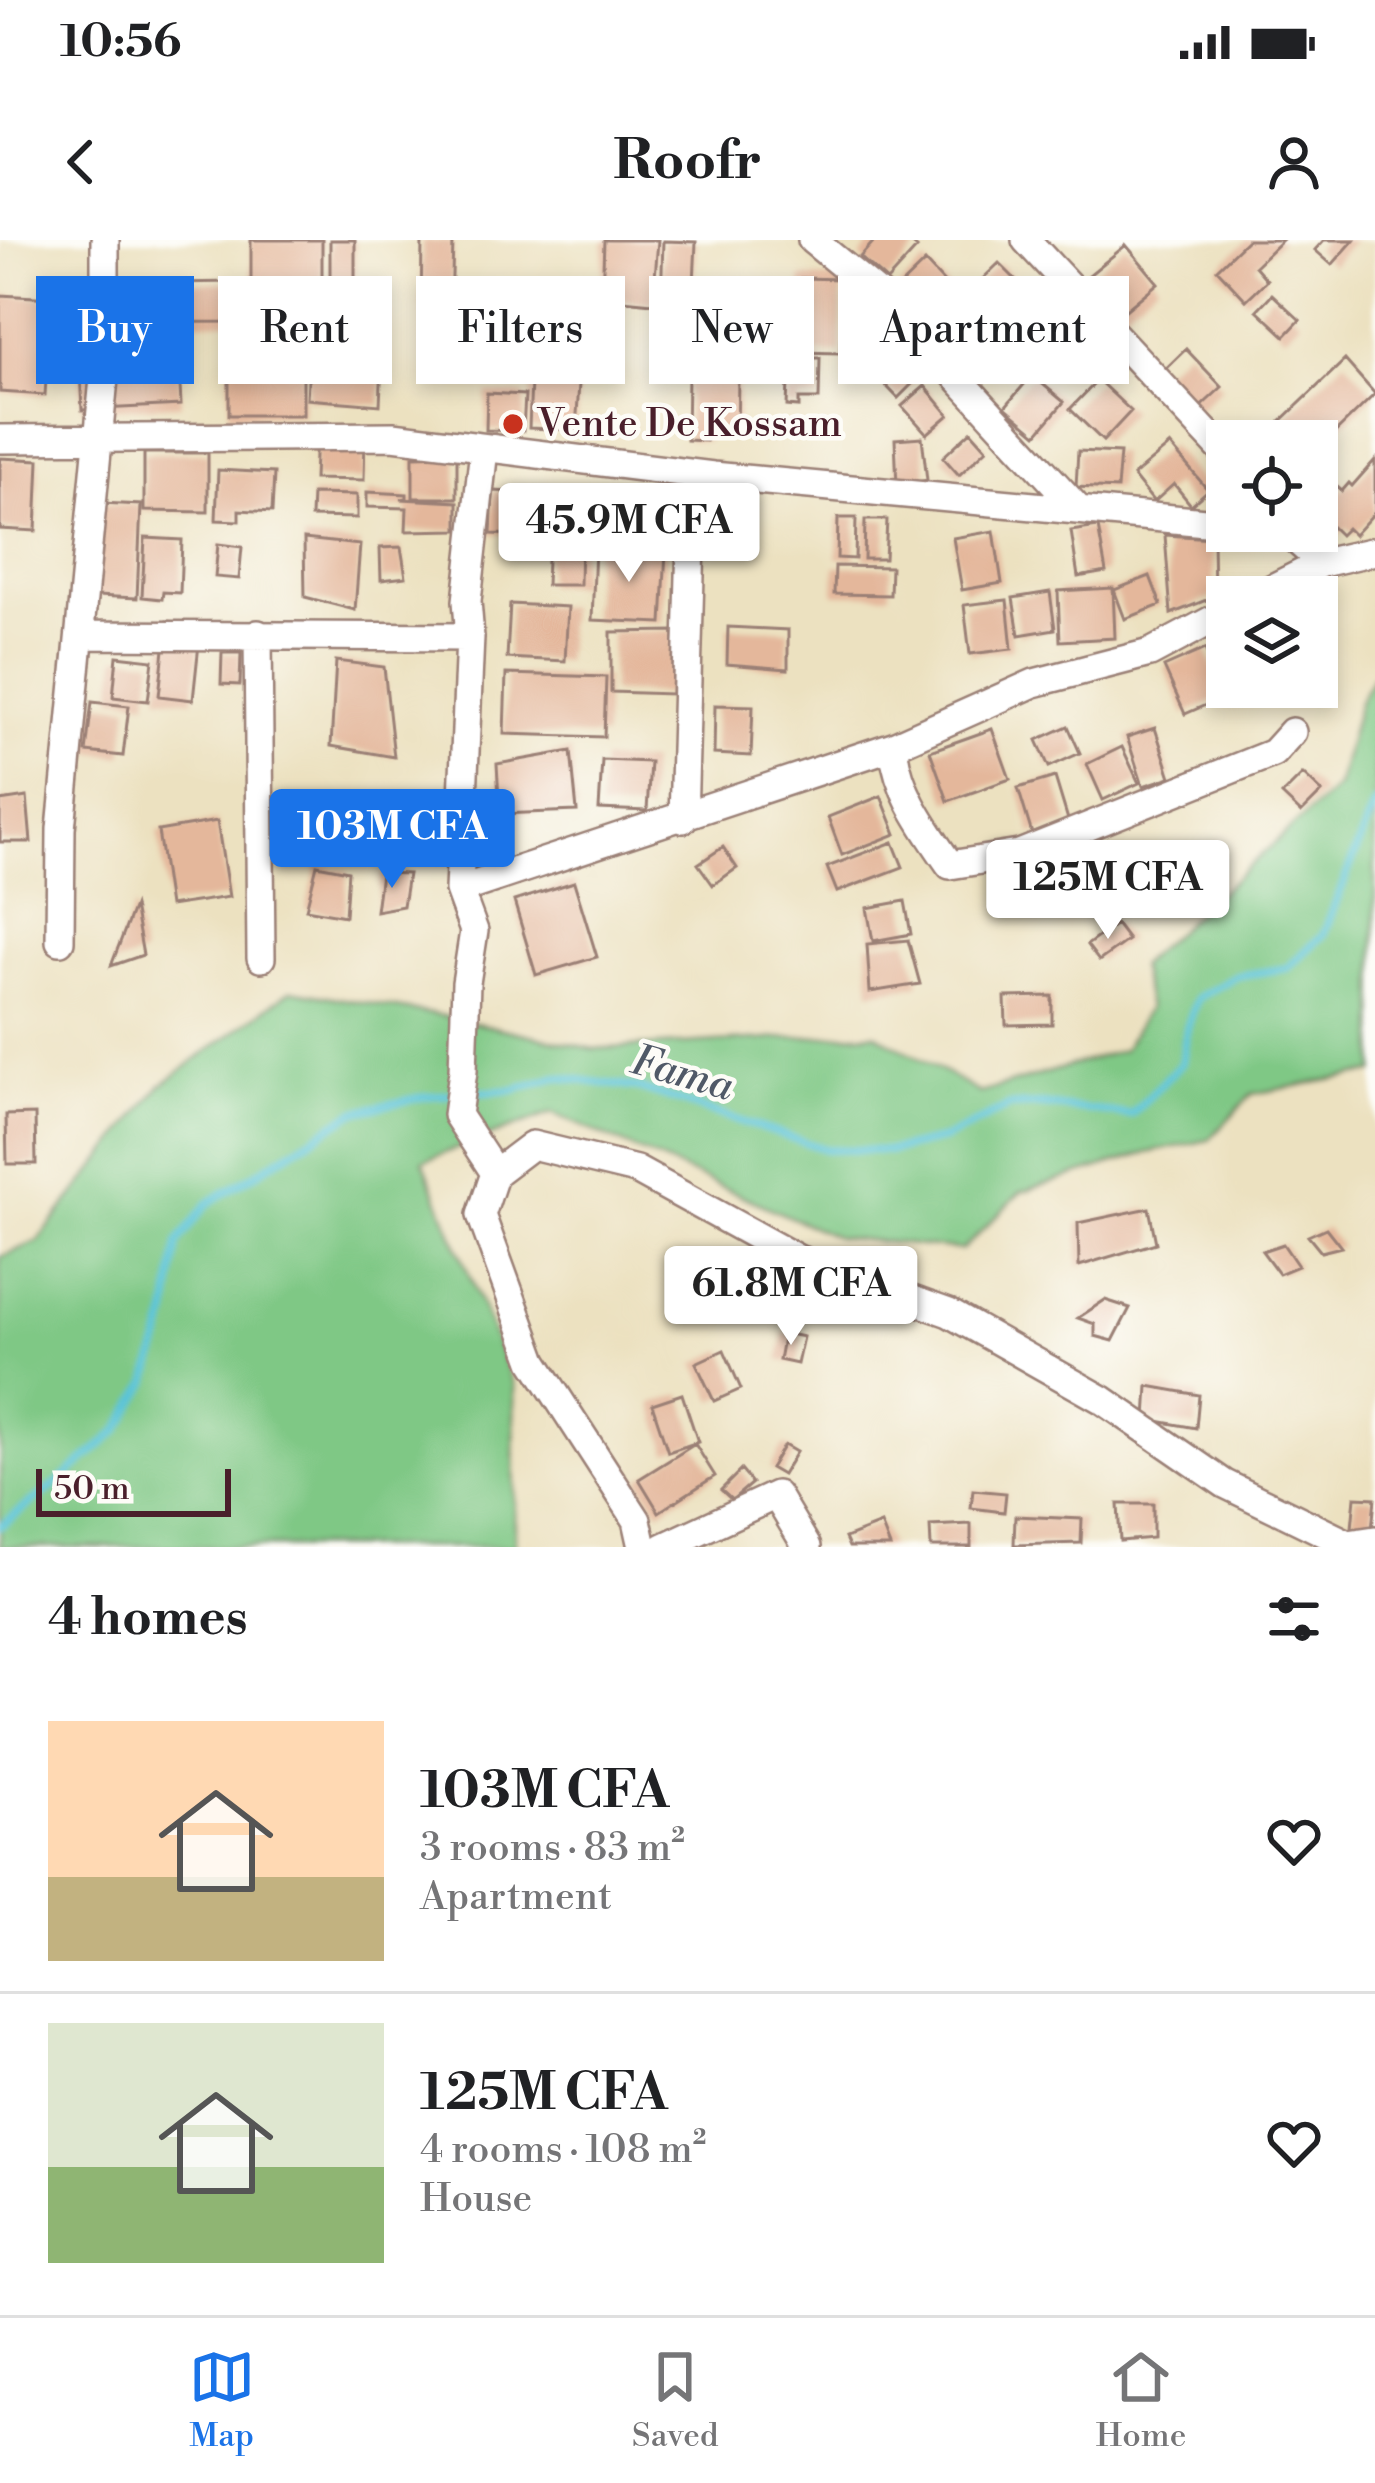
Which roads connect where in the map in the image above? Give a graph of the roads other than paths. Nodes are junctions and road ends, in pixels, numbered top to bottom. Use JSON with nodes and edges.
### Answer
{"nodes":[{"id":1,"x":105,"y":240,"type":"edge"},
{"id":2,"x":812,"y":240,"type":"edge"},
{"id":3,"x":1026,"y":240,"type":"edge"},
{"id":4,"x":1206,"y":433,"type":"edge"},
{"id":5,"x":95,"y":437,"type":"junction"},
{"id":6,"x":0,"y":439,"type":"edge"},
{"id":7,"x":484,"y":448,"type":"junction"},
{"id":8,"x":713,"y":476,"type":"junction"},
{"id":9,"x":1078,"y":510,"type":"junction"},
{"id":10,"x":1206,"y":522,"type":"edge"},
{"id":11,"x":1375,"y":551,"type":"edge"},
{"id":12,"x":1310,"y":552,"type":"edge"},
{"id":13,"x":1322,"y":562,"type":"junction"},
{"id":14,"x":1295,"y":576,"type":"edge"},
{"id":15,"x":1206,"y":623,"type":"edge"},
{"id":16,"x":258,"y":634,"type":"junction"},
{"id":17,"x":80,"y":635,"type":"junction"},
{"id":18,"x":470,"y":637,"type":"junction"},
{"id":19,"x":1292,"y":732,"type":"dead end"},
{"id":20,"x":893,"y":746,"type":"junction"},
{"id":21,"x":683,"y":819,"type":"junction"},
{"id":22,"x":459,"y":890,"type":"junction"},
{"id":23,"x":60,"y":941,"type":"dead end"},
{"id":24,"x":261,"y":958,"type":"dead end"},
{"id":25,"x":495,"y":1173,"type":"junction"},
{"id":26,"x":1375,"y":1540,"type":"edge"},
{"id":27,"x":644,"y":1547,"type":"edge"},
{"id":28,"x":664,"y":1547,"type":"edge"},
{"id":29,"x":807,"y":1547,"type":"edge"}],
"edges":[{"from":1,"to":5,"type":"street"},
{"from":2,"to":9,"type":"street"},
{"from":3,"to":4,"type":"street"},
{"from":5,"to":6,"type":"street"},
{"from":5,"to":7,"type":"street"},
{"from":5,"to":17,"type":"street"},
{"from":7,"to":8,"type":"street"},
{"from":7,"to":18,"type":"street"},
{"from":8,"to":9,"type":"street"},
{"from":8,"to":21,"type":"street"},
{"from":9,"to":10,"type":"street"},
{"from":11,"to":13,"type":"street"},
{"from":12,"to":13,"type":"street"},
{"from":13,"to":14,"type":"street"},
{"from":15,"to":20,"type":"street"},
{"from":16,"to":17,"type":"street"},
{"from":16,"to":18,"type":"street"},
{"from":16,"to":24,"type":"street"},
{"from":17,"to":23,"type":"street"},
{"from":18,"to":22,"type":"street"},
{"from":19,"to":20,"type":"street"},
{"from":20,"to":21,"type":"street"},
{"from":21,"to":22,"type":"street"},
{"from":22,"to":25,"type":"street"},
{"from":25,"to":26,"type":"street"},
{"from":25,"to":27,"type":"street"},
{"from":28,"to":29,"type":"street"}]}
